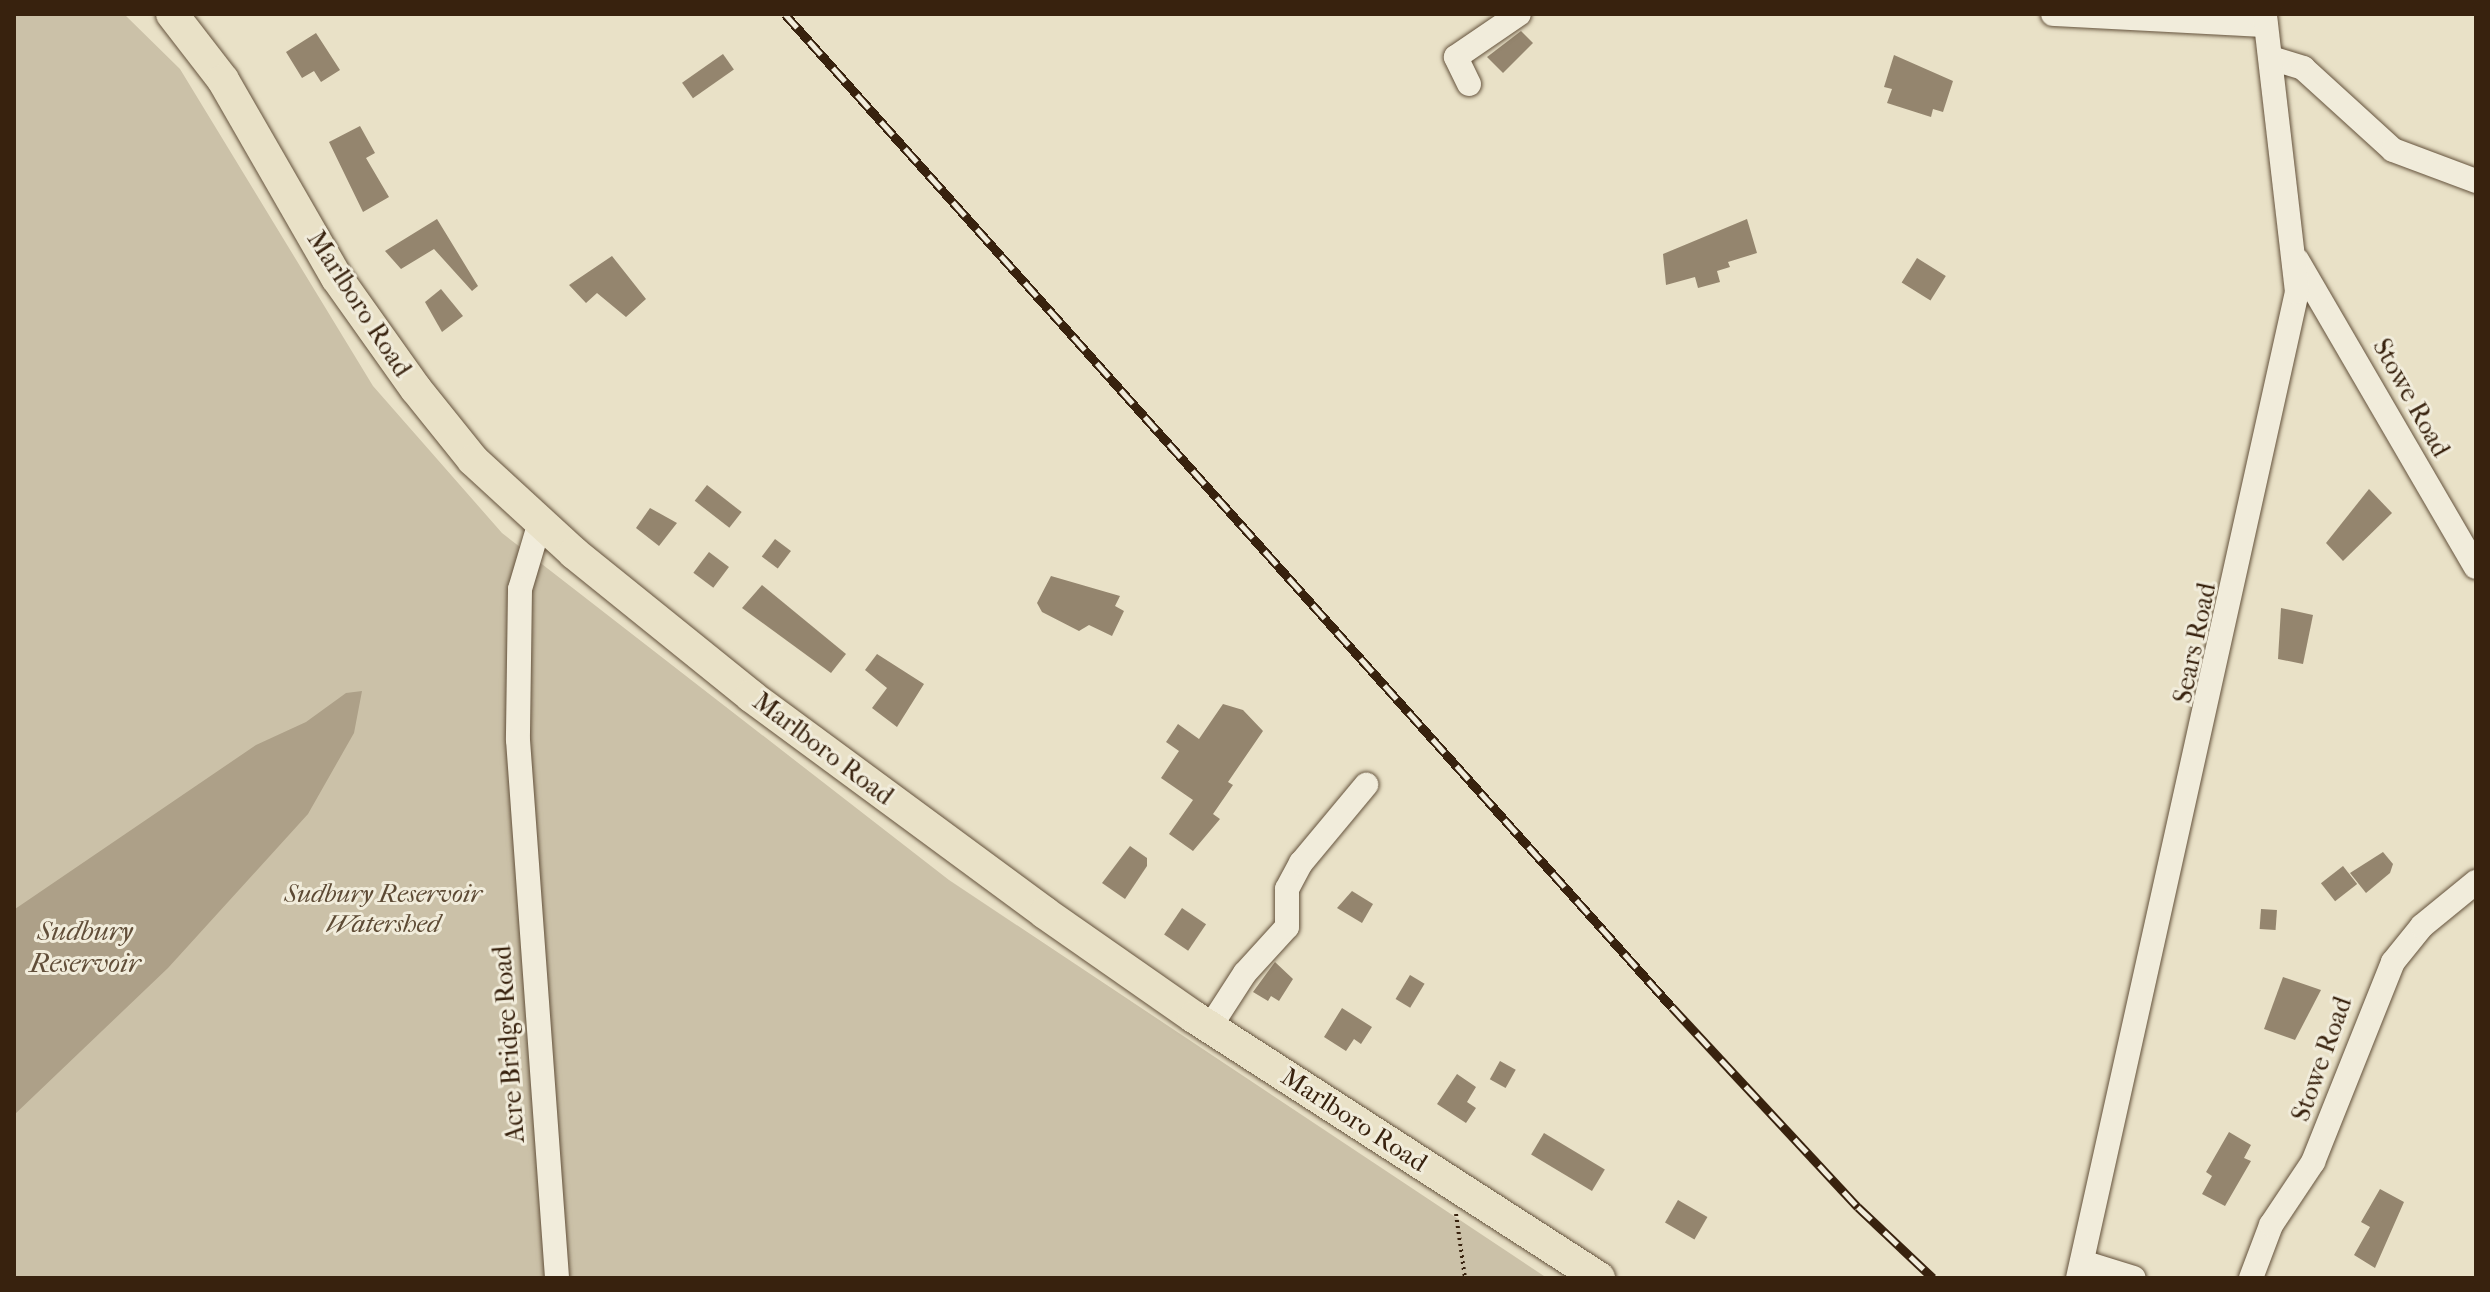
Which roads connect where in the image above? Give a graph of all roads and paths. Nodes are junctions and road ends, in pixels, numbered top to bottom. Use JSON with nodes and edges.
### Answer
{"nodes":[{"id":1,"x":172,"y":14,"type":"edge"},
{"id":2,"x":190,"y":14,"type":"edge"},
{"id":3,"x":1519,"y":14,"type":"edge"},
{"id":4,"x":2053,"y":14,"type":"edge"},
{"id":5,"x":2265,"y":19,"type":"edge"},
{"id":6,"x":205,"y":56,"type":"junction"},
{"id":7,"x":2271,"y":58,"type":"junction"},
{"id":8,"x":1469,"y":84,"type":"dead end"},
{"id":9,"x":2476,"y":181,"type":"edge"},
{"id":10,"x":2296,"y":258,"type":"junction"},
{"id":11,"x":540,"y":522,"type":"junction"},
{"id":12,"x":2476,"y":567,"type":"edge"},
{"id":13,"x":1366,"y":785,"type":"dead end"},
{"id":14,"x":2476,"y":882,"type":"edge"},
{"id":15,"x":1210,"y":1027,"type":"junction"},
{"id":16,"x":1463,"y":1189,"type":"junction"},
{"id":17,"x":2080,"y":1270,"type":"edge"},
{"id":18,"x":557,"y":1278,"type":"edge"},
{"id":19,"x":1465,"y":1278,"type":"edge"},
{"id":20,"x":1599,"y":1278,"type":"edge"},
{"id":21,"x":2134,"y":1278,"type":"edge"},
{"id":22,"x":2251,"y":1278,"type":"edge"}],
"edges":[{"from":1,"to":6,"type":"main road","name":"Marlboro Road"},
{"from":2,"to":6,"type":"main road","name":"Marlboro Road"},
{"from":3,"to":8,"type":"street"},
{"from":4,"to":5,"type":"street"},
{"from":5,"to":7,"type":"street","name":"Sears Road"},
{"from":6,"to":11,"type":"main road","name":"Marlboro Road"},
{"from":7,"to":9,"type":"street"},
{"from":7,"to":10,"type":"street","name":"Sears Road"},
{"from":10,"to":12,"type":"street","name":"Stowe Road"},
{"from":10,"to":17,"type":"street","name":"Sears Road"},
{"from":11,"to":15,"type":"main road","name":"Marlboro Road"},
{"from":11,"to":18,"type":"street","name":"Acre Bridge Road"},
{"from":13,"to":15,"type":"street"},
{"from":14,"to":22,"type":"street","name":"Stowe Road"},
{"from":15,"to":16,"type":"main road","name":"Marlboro Road"},
{"from":16,"to":19,"type":"path"},
{"from":16,"to":20,"type":"main road","name":"Marlboro Road"},
{"from":17,"to":21,"type":"street"}]}
